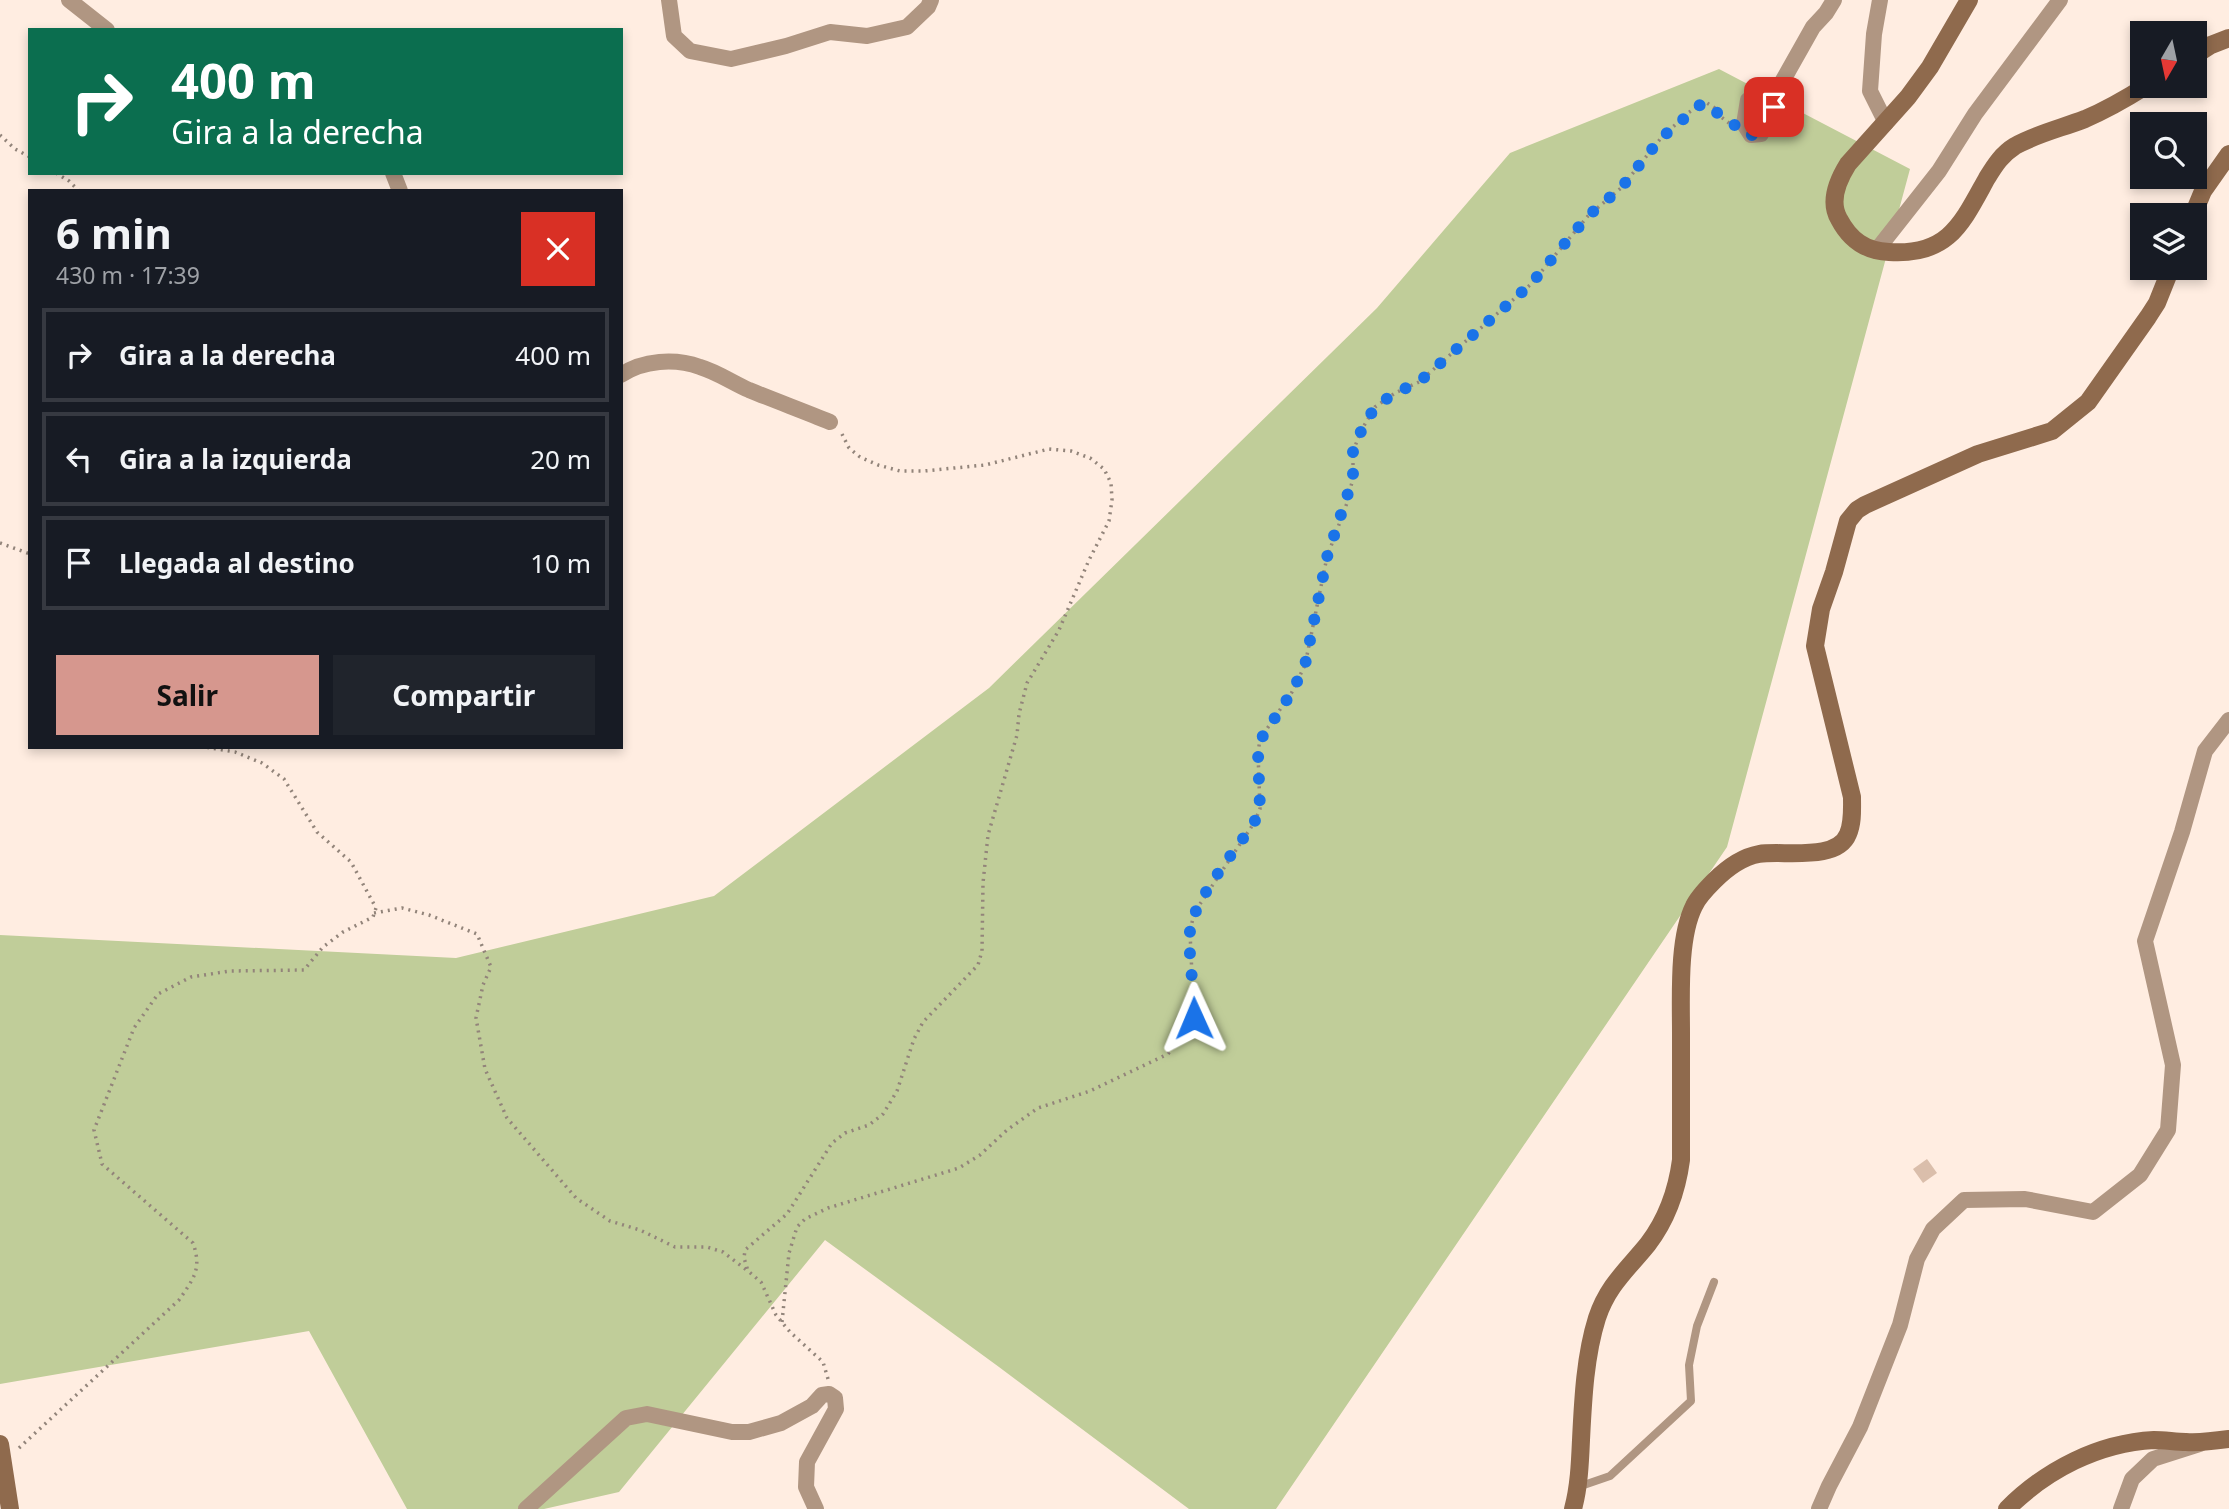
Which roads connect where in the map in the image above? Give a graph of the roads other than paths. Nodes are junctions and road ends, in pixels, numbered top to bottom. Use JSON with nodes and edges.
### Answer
{"nodes":[{"id":1,"x":69,"y":0,"type":"edge"},
{"id":2,"x":669,"y":0,"type":"edge"},
{"id":3,"x":931,"y":0,"type":"edge"},
{"id":4,"x":1834,"y":0,"type":"edge"},
{"id":5,"x":1880,"y":0,"type":"edge"},
{"id":6,"x":1969,"y":0,"type":"edge"},
{"id":7,"x":2060,"y":0,"type":"edge"},
{"id":8,"x":104,"y":28,"type":"edge"},
{"id":9,"x":2229,"y":38,"type":"edge"},
{"id":10,"x":2207,"y":48,"type":"edge"},
{"id":11,"x":2130,"y":95,"type":"edge"},
{"id":12,"x":1748,"y":100,"type":"dead end"},
{"id":13,"x":1886,"y":123,"type":"junction"},
{"id":14,"x":2229,"y":154,"type":"edge"},
{"id":15,"x":2198,"y":203,"type":"edge"},
{"id":16,"x":1876,"y":251,"type":"junction"},
{"id":17,"x":2166,"y":280,"type":"edge"},
{"id":18,"x":623,"y":374,"type":"edge"},
{"id":19,"x":830,"y":422,"type":"road end"},
{"id":20,"x":2229,"y":720,"type":"edge"},
{"id":21,"x":1714,"y":1282,"type":"dead end"},
{"id":22,"x":2229,"y":1439,"type":"edge"},
{"id":23,"x":2206,"y":1442,"type":"junction"},
{"id":24,"x":0,"y":1444,"type":"edge"},
{"id":25,"x":1578,"y":1487,"type":"junction"},
{"id":26,"x":10,"y":1509,"type":"edge"},
{"id":27,"x":526,"y":1509,"type":"edge"},
{"id":28,"x":816,"y":1509,"type":"edge"},
{"id":29,"x":1573,"y":1509,"type":"edge"},
{"id":30,"x":1819,"y":1509,"type":"edge"},
{"id":31,"x":2007,"y":1509,"type":"edge"},
{"id":32,"x":2122,"y":1509,"type":"edge"}],
"edges":[{"from":1,"to":8,"type":"street"},
{"from":2,"to":3,"type":"street"},
{"from":4,"to":12,"type":"street"},
{"from":5,"to":13,"type":"street"},
{"from":6,"to":13,"type":"street"},
{"from":7,"to":16,"type":"street"},
{"from":9,"to":10,"type":"street"},
{"from":11,"to":16,"type":"street"},
{"from":13,"to":16,"type":"street"},
{"from":14,"to":15,"type":"street"},
{"from":17,"to":25,"type":"street"},
{"from":18,"to":19,"type":"street"},
{"from":20,"to":30,"type":"street"},
{"from":21,"to":25,"type":"lane"},
{"from":22,"to":23,"type":"street"},
{"from":23,"to":31,"type":"street"},
{"from":23,"to":32,"type":"street"},
{"from":24,"to":26,"type":"street"},
{"from":25,"to":29,"type":"street"},
{"from":27,"to":28,"type":"street"}]}
